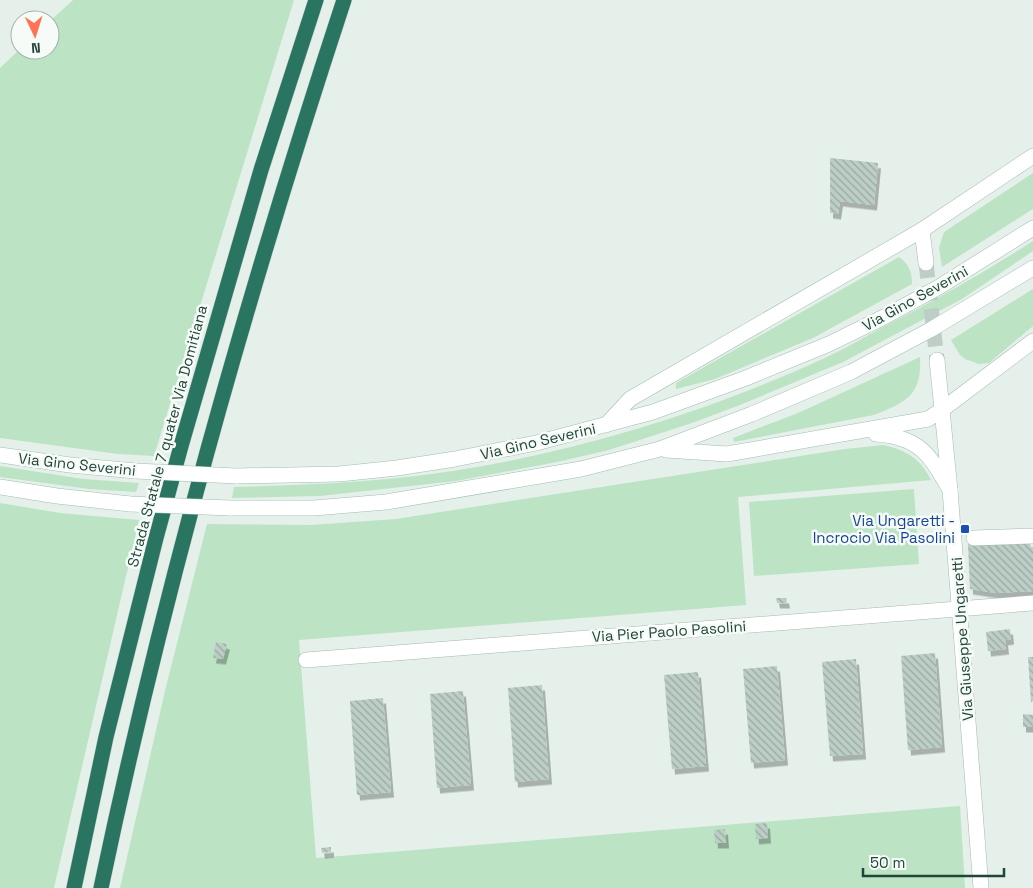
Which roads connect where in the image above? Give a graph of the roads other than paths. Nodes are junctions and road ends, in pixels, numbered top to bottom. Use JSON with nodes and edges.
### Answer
{"nodes":[{"id":1,"x":316,"y":0,"type":"edge"},
{"id":2,"x":344,"y":0,"type":"edge"},
{"id":3,"x":1033,"y":156,"type":"edge"},
{"id":4,"x":1033,"y":228,"type":"edge"},
{"id":5,"x":922,"y":230,"type":"junction"},
{"id":6,"x":926,"y":262,"type":"tunnel mouth"},
{"id":7,"x":1033,"y":268,"type":"edge"},
{"id":8,"x":1033,"y":341,"type":"edge"},
{"id":9,"x":937,"y":360,"type":"tunnel mouth"},
{"id":10,"x":943,"y":409,"type":"junction"},
{"id":11,"x":606,"y":425,"type":"junction"},
{"id":12,"x":854,"y":433,"type":"junction"},
{"id":13,"x":660,"y":449,"type":"junction"},
{"id":14,"x":0,"y":455,"type":"edge"},
{"id":15,"x":0,"y":487,"type":"edge"},
{"id":16,"x":950,"y":490,"type":"junction"},
{"id":17,"x":1033,"y":536,"type":"edge"},
{"id":18,"x":974,"y":538,"type":"dead end"},
{"id":19,"x":1033,"y":603,"type":"edge"},
{"id":20,"x":960,"y":609,"type":"junction"},
{"id":21,"x":306,"y":660,"type":"dead end"},
{"id":22,"x":74,"y":888,"type":"edge"},
{"id":23,"x":102,"y":888,"type":"edge"},
{"id":24,"x":981,"y":888,"type":"edge"}],
"edges":[{"from":1,"to":22,"type":"highway","name":"Strada Statale 7 quater Via Domitiana"},
{"from":2,"to":23,"type":"highway"},
{"from":3,"to":5,"type":"street"},
{"from":4,"to":11,"type":"street","name":"Via Gino Severini"},
{"from":5,"to":6,"type":"street"},
{"from":5,"to":11,"type":"street"},
{"from":7,"to":13,"type":"street"},
{"from":8,"to":10,"type":"street"},
{"from":9,"to":10,"type":"street","name":"Via Giuseppe Ungaretti"},
{"from":10,"to":12,"type":"street"},
{"from":10,"to":16,"type":"street","name":"Via Giuseppe Ungaretti"},
{"from":11,"to":14,"type":"street","name":"Via Gino Severini","bridge":true},
{"from":12,"to":13,"type":"street"},
{"from":12,"to":16,"type":"street"},
{"from":13,"to":15,"type":"street","bridge":true},
{"from":16,"to":20,"type":"street","name":"Via Giuseppe Ungaretti"},
{"from":17,"to":18,"type":"street"},
{"from":19,"to":20,"type":"street","name":"Via Pier Paolo Pasolini"},
{"from":20,"to":21,"type":"street","name":"Via Pier Paolo Pasolini"},
{"from":20,"to":24,"type":"street","name":"Via Giuseppe Ungaretti"}]}
